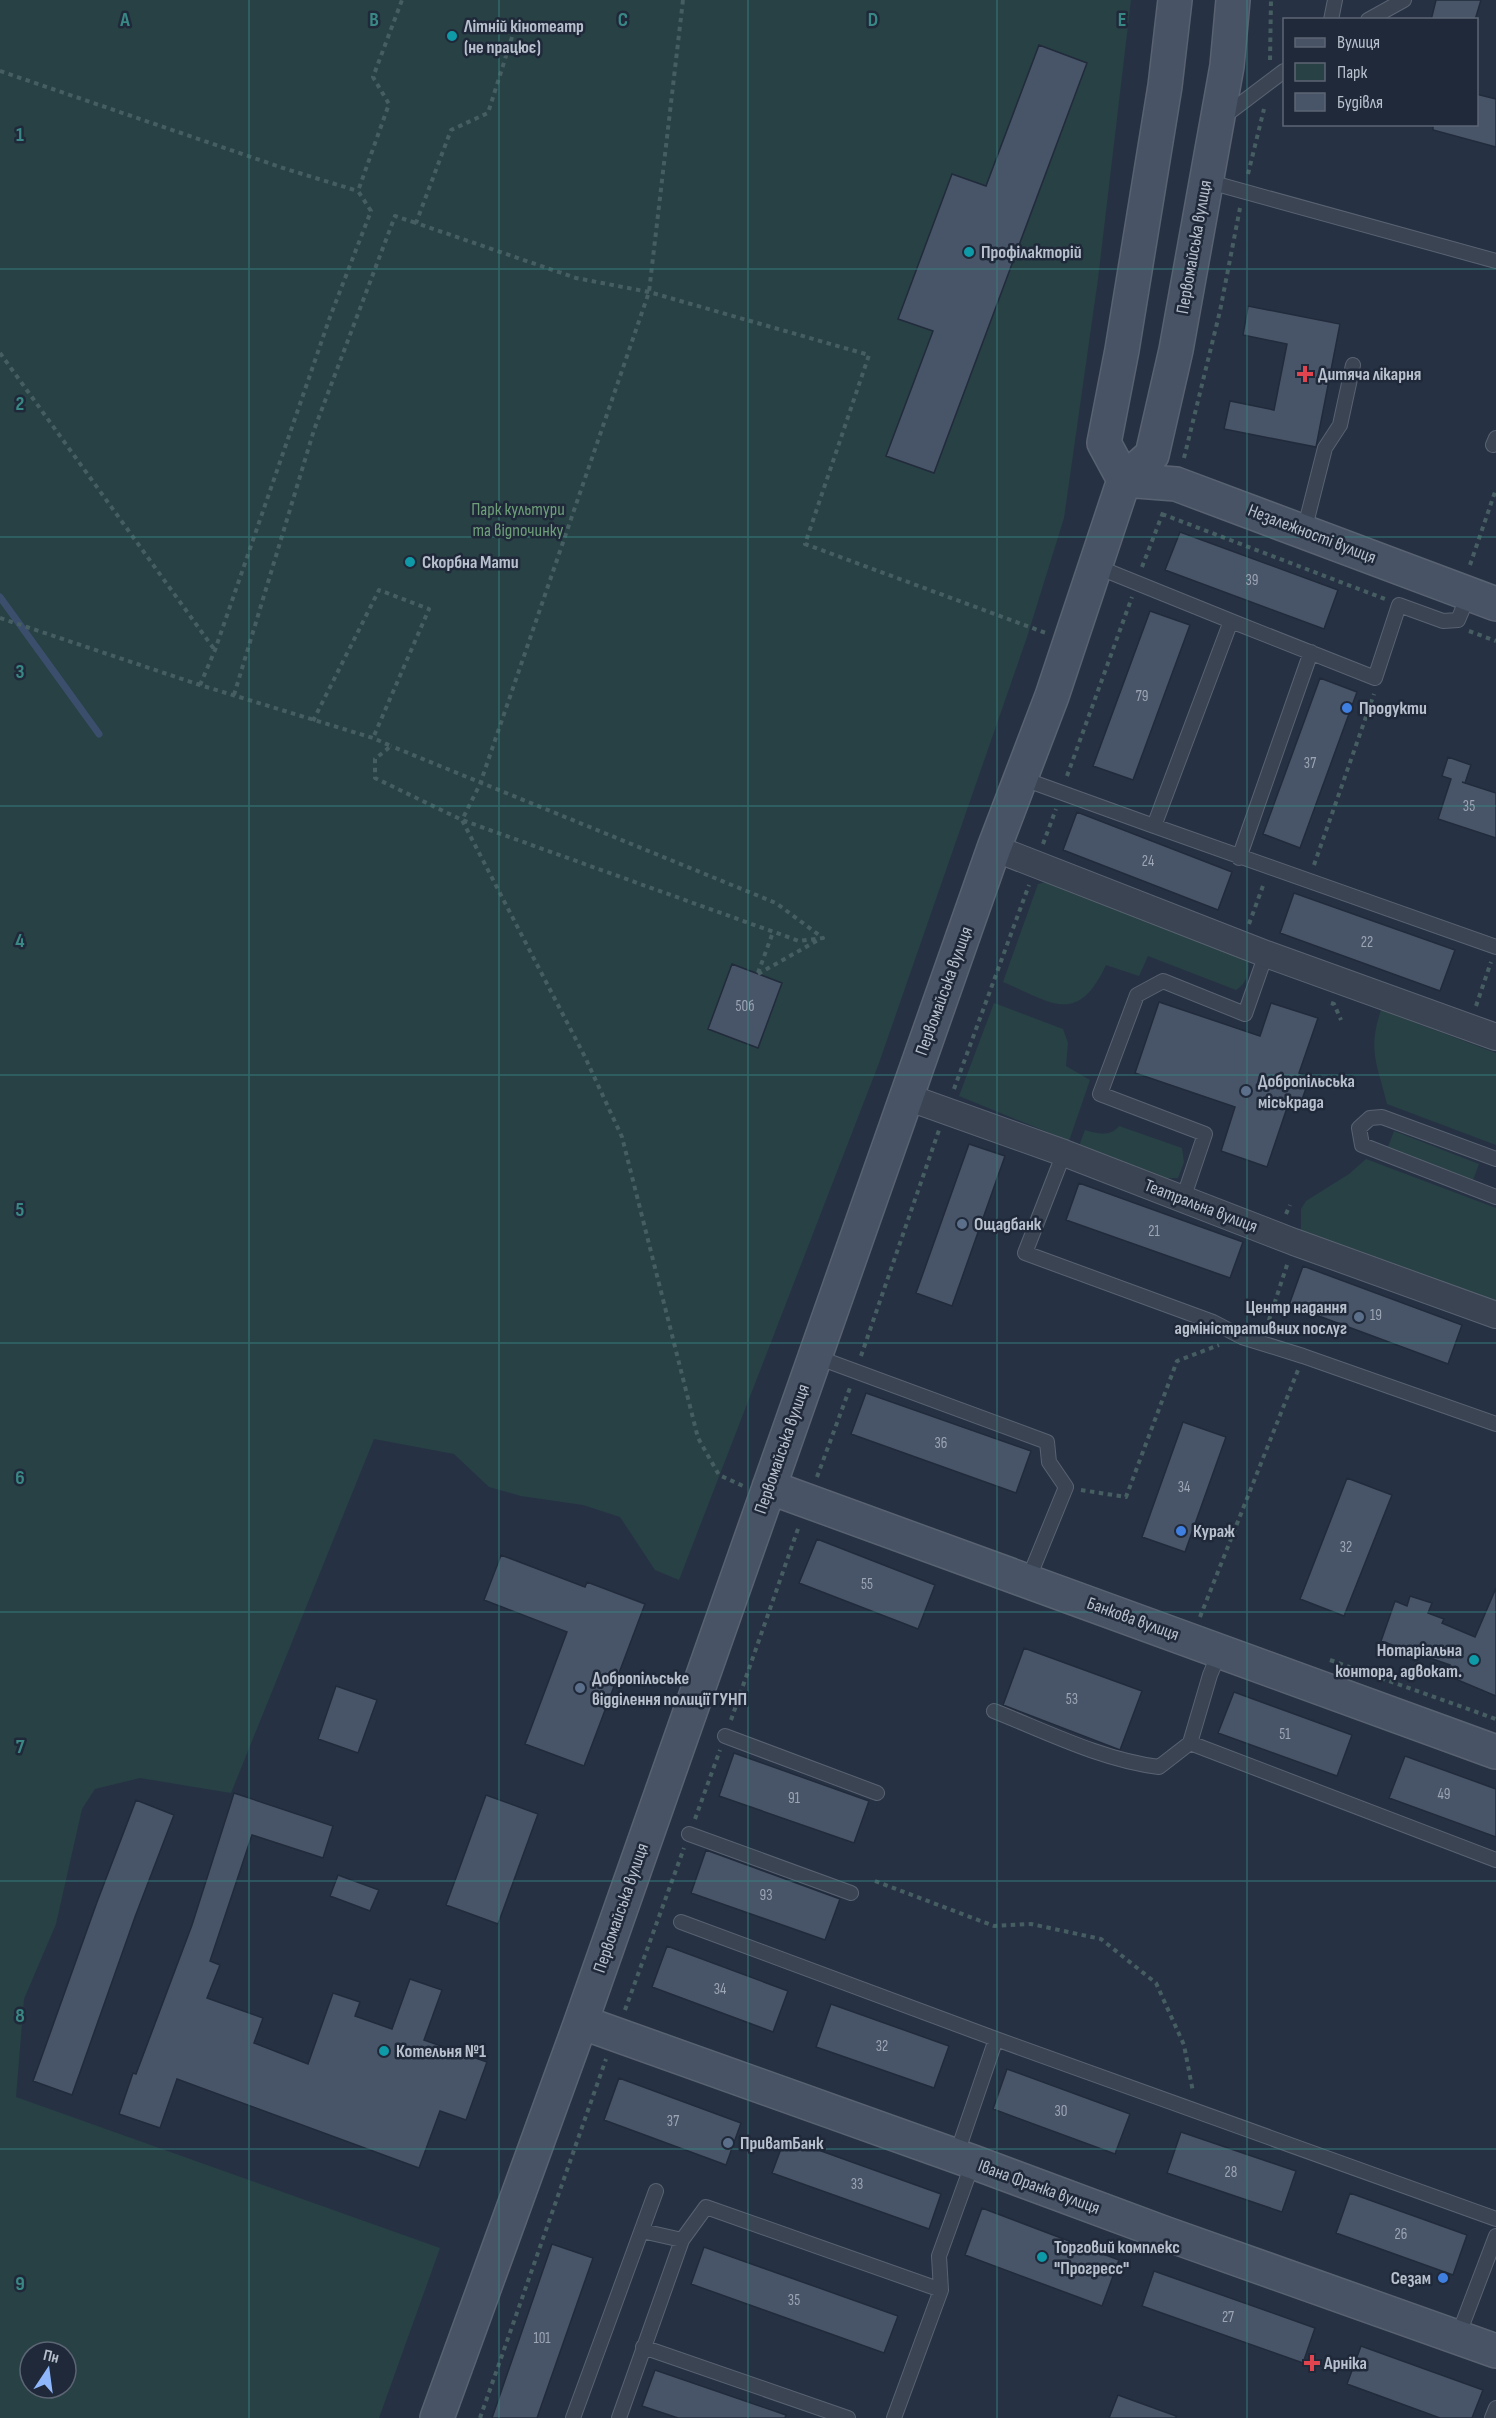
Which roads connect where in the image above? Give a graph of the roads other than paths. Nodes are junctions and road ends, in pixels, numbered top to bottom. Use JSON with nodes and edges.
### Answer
{"nodes":[{"id":1,"x":1175,"y":0,"type":"edge"},
{"id":2,"x":1233,"y":0,"type":"edge"},
{"id":3,"x":1335,"y":0,"type":"edge"},
{"id":4,"x":1404,"y":0,"type":"edge"},
{"id":5,"x":1331,"y":18,"type":"edge"},
{"id":6,"x":1372,"y":18,"type":"edge"},
{"id":7,"x":1283,"y":72,"type":"edge"},
{"id":8,"x":1217,"y":122,"type":"junction"},
{"id":9,"x":1206,"y":181,"type":"junction"},
{"id":10,"x":1496,"y":261,"type":"edge"},
{"id":11,"x":1353,"y":365,"type":"dead end"},
{"id":12,"x":1124,"y":480,"type":"junction"},
{"id":13,"x":1304,"y":531,"type":"junction"},
{"id":14,"x":1095,"y":566,"type":"junction"},
{"id":15,"x":1478,"y":589,"type":"edge"},
{"id":16,"x":1231,"y":621,"type":"junction"},
{"id":17,"x":1311,"y":652,"type":"junction"},
{"id":18,"x":1021,"y":778,"type":"junction"},
{"id":19,"x":1154,"y":826,"type":"junction"},
{"id":20,"x":994,"y":848,"type":"junction"},
{"id":21,"x":1239,"y":858,"type":"junction"},
{"id":22,"x":1494,"y":953,"type":"edge"},
{"id":23,"x":1266,"y":954,"type":"junction"},
{"id":24,"x":1496,"y":1037,"type":"edge"},
{"id":25,"x":907,"y":1097,"type":"junction"},
{"id":26,"x":1064,"y":1153,"type":"junction"},
{"id":27,"x":1496,"y":1159,"type":"edge"},
{"id":28,"x":1496,"y":1197,"type":"edge"},
{"id":29,"x":1183,"y":1199,"type":"junction"},
{"id":30,"x":1496,"y":1315,"type":"edge"},
{"id":31,"x":814,"y":1356,"type":"junction"},
{"id":32,"x":1496,"y":1424,"type":"edge"},
{"id":33,"x":767,"y":1492,"type":"junction"},
{"id":34,"x":1028,"y":1580,"type":"junction"},
{"id":35,"x":1206,"y":1645,"type":"junction"},
{"id":36,"x":993,"y":1711,"type":"dead end"},
{"id":37,"x":725,"y":1736,"type":"road end"},
{"id":38,"x":1190,"y":1743,"type":"junction"},
{"id":39,"x":1496,"y":1752,"type":"edge"},
{"id":40,"x":877,"y":1793,"type":"dead end"},
{"id":41,"x":689,"y":1834,"type":"road end"},
{"id":42,"x":1496,"y":1860,"type":"edge"},
{"id":43,"x":851,"y":1893,"type":"dead end"},
{"id":44,"x":681,"y":1922,"type":"dead end"},
{"id":45,"x":581,"y":2022,"type":"junction"},
{"id":46,"x":996,"y":2039,"type":"junction"},
{"id":47,"x":965,"y":2159,"type":"junction"},
{"id":48,"x":657,"y":2191,"type":"dead end"},
{"id":49,"x":1496,"y":2219,"type":"edge"},
{"id":50,"x":642,"y":2231,"type":"junction"},
{"id":51,"x":1496,"y":2236,"type":"edge"},
{"id":52,"x":682,"y":2240,"type":"junction"},
{"id":53,"x":941,"y":2290,"type":"junction"},
{"id":54,"x":1458,"y":2336,"type":"junction"},
{"id":55,"x":643,"y":2347,"type":"junction"},
{"id":56,"x":1496,"y":2350,"type":"edge"},
{"id":57,"x":1496,"y":2408,"type":"edge"},
{"id":58,"x":437,"y":2418,"type":"edge"},
{"id":59,"x":573,"y":2418,"type":"edge"},
{"id":60,"x":619,"y":2418,"type":"edge"},
{"id":61,"x":848,"y":2418,"type":"edge"},
{"id":62,"x":894,"y":2418,"type":"edge"},
{"id":63,"x":1492,"y":2418,"type":"edge"}],
"edges":[{"from":1,"to":12,"type":"main road"},
{"from":2,"to":8,"type":"main road","name":"Первомайська вулиця"},
{"from":3,"to":5,"type":"lane"},
{"from":4,"to":6,"type":"lane"},
{"from":7,"to":8,"type":"lane"},
{"from":8,"to":9,"type":"main road","name":"Первомайська вулиця"},
{"from":9,"to":10,"type":"lane"},
{"from":9,"to":12,"type":"main road","name":"Первомайська вулиця"},
{"from":11,"to":13,"type":"lane"},
{"from":12,"to":13,"type":"main road","name":"Незалежності вулиця"},
{"from":12,"to":14,"type":"main road","name":"Первомайська вулиця"},
{"from":13,"to":15,"type":"main road","name":"Незалежності вулиця"},
{"from":14,"to":16,"type":"lane"},
{"from":14,"to":18,"type":"main road","name":"Первомайська вулиця"},
{"from":15,"to":17,"type":"lane"},
{"from":16,"to":17,"type":"lane"},
{"from":16,"to":19,"type":"lane"},
{"from":17,"to":21,"type":"lane"},
{"from":18,"to":19,"type":"lane"},
{"from":18,"to":20,"type":"main road","name":"Первомайська вулиця"},
{"from":19,"to":21,"type":"lane"},
{"from":20,"to":23,"type":"street"},
{"from":20,"to":25,"type":"main road","name":"Первомайська вулиця"},
{"from":21,"to":22,"type":"lane"},
{"from":23,"to":24,"type":"street"},
{"from":23,"to":29,"type":"lane"},
{"from":25,"to":26,"type":"street","name":"Театральна вулиця"},
{"from":25,"to":31,"type":"main road","name":"Первомайська вулиця"},
{"from":26,"to":29,"type":"street","name":"Театральна вулиця"},
{"from":26,"to":32,"type":"lane"},
{"from":27,"to":28,"type":"lane"},
{"from":29,"to":30,"type":"street","name":"Театральна вулиця"},
{"from":31,"to":33,"type":"main road","name":"Первомайська вулиця"},
{"from":31,"to":34,"type":"lane"},
{"from":33,"to":34,"type":"main road","name":"Банкова вулиця"},
{"from":33,"to":45,"type":"main road","name":"Первомайська вулиця"},
{"from":34,"to":35,"type":"main road","name":"Банкова вулиця"},
{"from":35,"to":38,"type":"lane"},
{"from":35,"to":39,"type":"main road","name":"Банкова вулиця"},
{"from":36,"to":38,"type":"lane"},
{"from":37,"to":40,"type":"lane"},
{"from":38,"to":42,"type":"lane"},
{"from":41,"to":43,"type":"lane"},
{"from":44,"to":46,"type":"lane"},
{"from":45,"to":47,"type":"main road","name":"Івана Франка вулиця"},
{"from":45,"to":58,"type":"main road","name":"Первомайська вулиця"},
{"from":46,"to":47,"type":"lane"},
{"from":46,"to":49,"type":"lane"},
{"from":47,"to":53,"type":"lane"},
{"from":47,"to":54,"type":"main road","name":"Івана Франка вулиця"},
{"from":48,"to":50,"type":"lane"},
{"from":50,"to":52,"type":"lane"},
{"from":50,"to":59,"type":"lane"},
{"from":51,"to":54,"type":"lane"},
{"from":52,"to":53,"type":"lane"},
{"from":52,"to":55,"type":"lane"},
{"from":53,"to":62,"type":"lane"},
{"from":54,"to":56,"type":"main road","name":"Івана Франка вулиця"},
{"from":55,"to":60,"type":"lane"},
{"from":55,"to":61,"type":"lane"},
{"from":57,"to":63,"type":"lane"}]}
